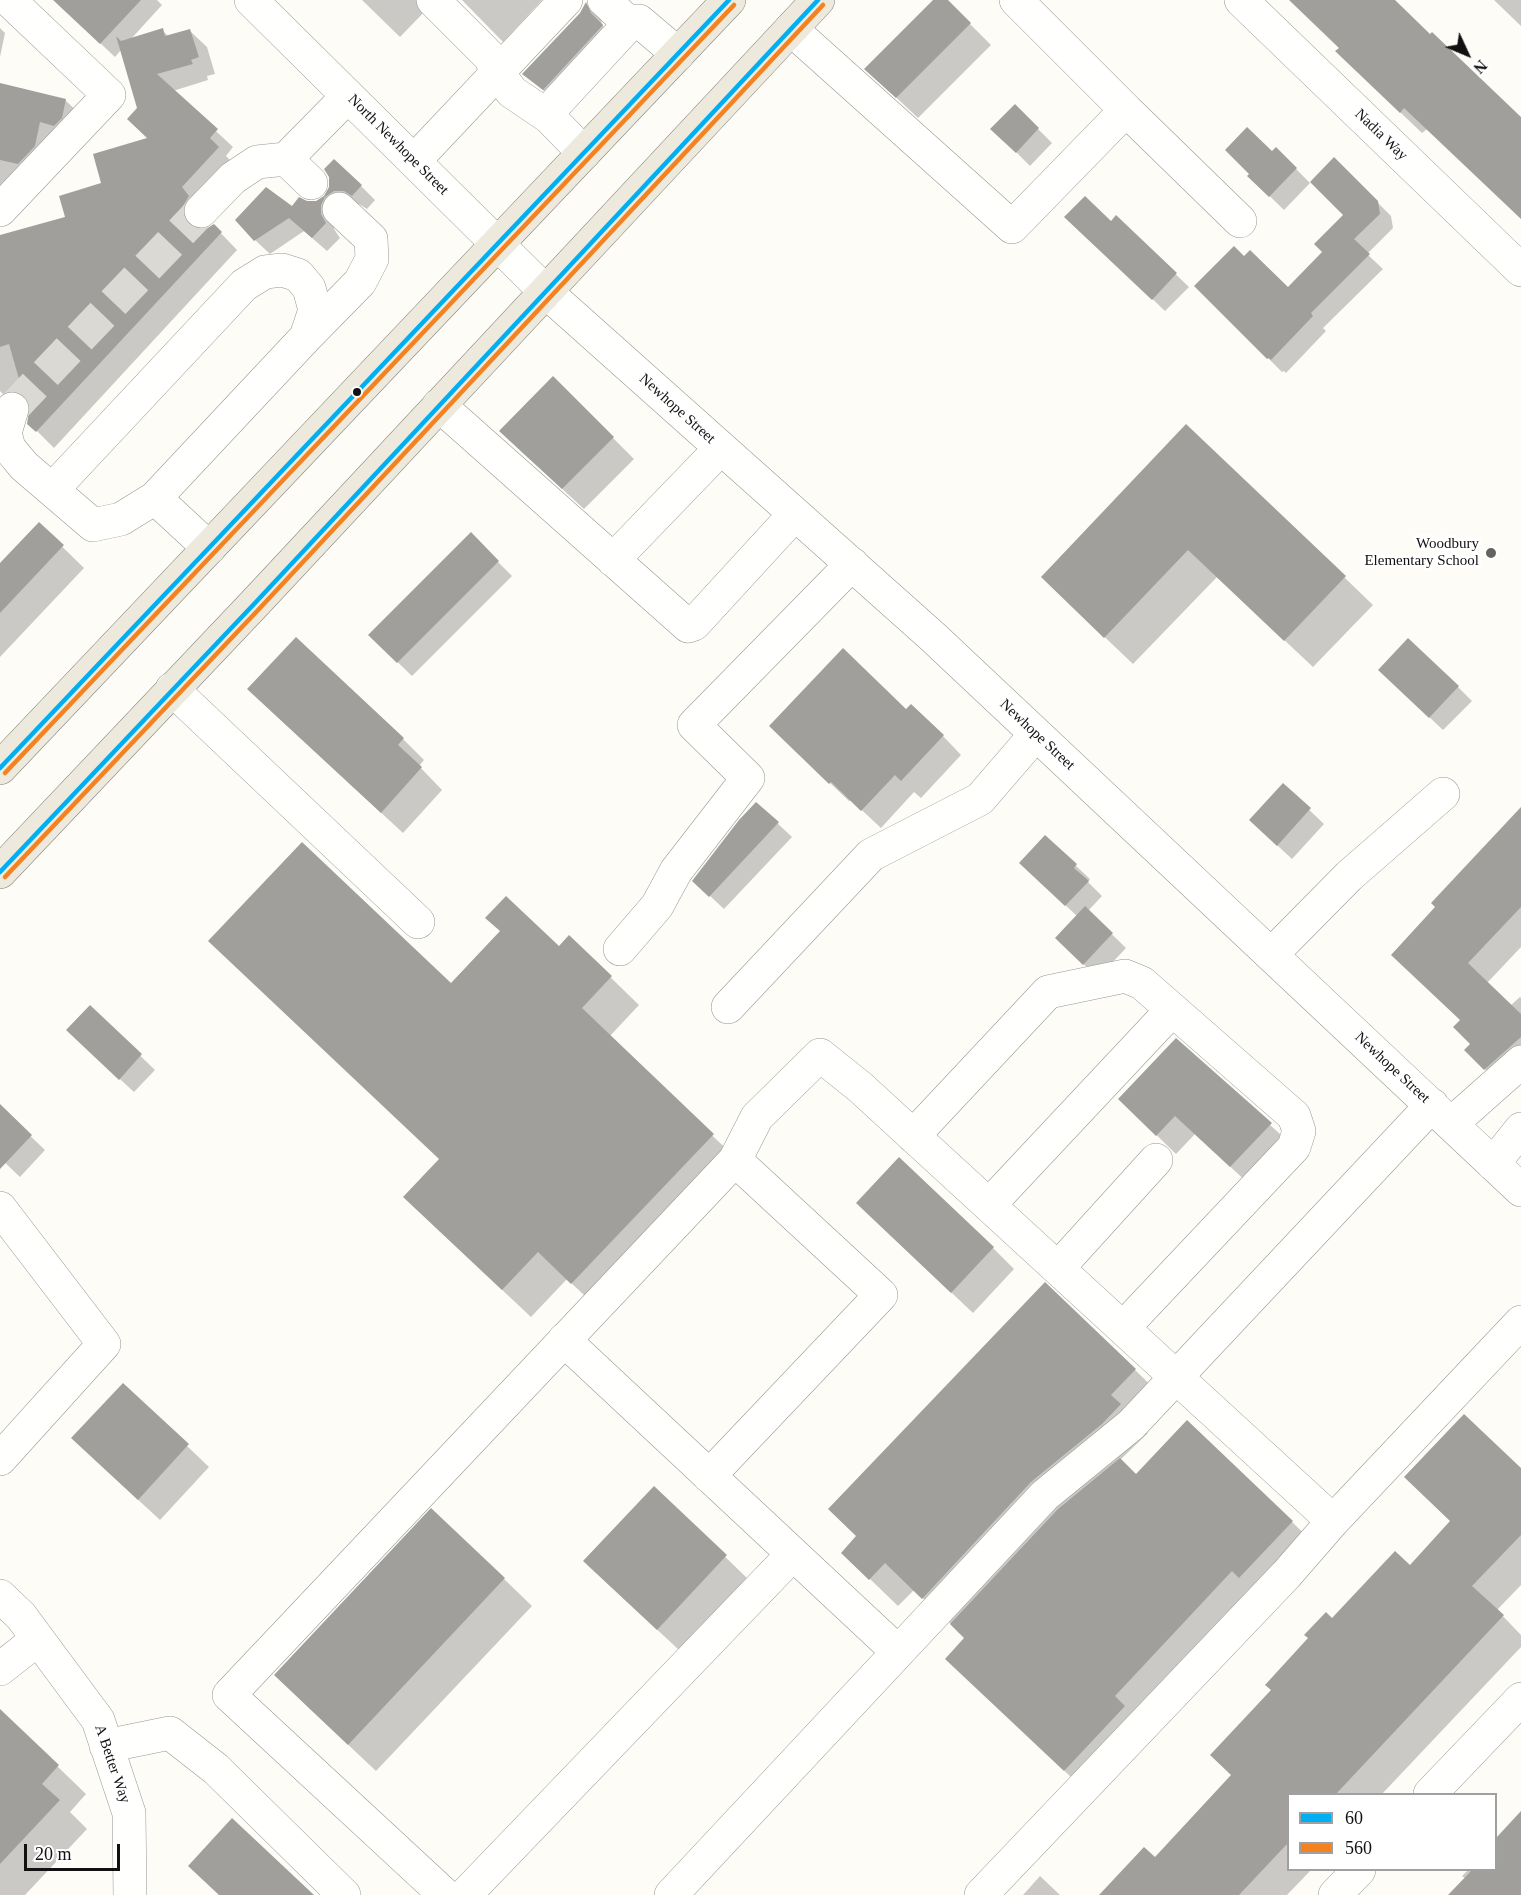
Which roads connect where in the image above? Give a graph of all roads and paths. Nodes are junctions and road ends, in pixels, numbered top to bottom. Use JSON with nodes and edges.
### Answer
{"nodes":[{"id":1,"x":9,"y":0,"type":"edge"},
{"id":2,"x":433,"y":0,"type":"edge"},
{"id":3,"x":566,"y":0,"type":"edge"},
{"id":4,"x":604,"y":0,"type":"edge"},
{"id":5,"x":729,"y":0,"type":"edge"},
{"id":6,"x":818,"y":0,"type":"edge"},
{"id":7,"x":1016,"y":0,"type":"edge"},
{"id":8,"x":1240,"y":0,"type":"edge"},
{"id":9,"x":264,"y":5,"type":"edge"},
{"id":10,"x":630,"y":24,"type":"junction"},
{"id":11,"x":791,"y":29,"type":"junction"},
{"id":12,"x":678,"y":54,"type":"junction"},
{"id":13,"x":497,"y":72,"type":"junction"},
{"id":14,"x":348,"y":96,"type":"junction"},
{"id":15,"x":1126,"y":110,"type":"junction"},
{"id":16,"x":549,"y":117,"type":"junction"},
{"id":17,"x":584,"y":153,"type":"junction"},
{"id":18,"x":286,"y":159,"type":"junction"},
{"id":19,"x":414,"y":161,"type":"junction"},
{"id":20,"x":311,"y":183,"type":"dead end"},
{"id":21,"x":339,"y":209,"type":"dead end"},
{"id":22,"x":0,"y":210,"type":"edge"},
{"id":23,"x":201,"y":211,"type":"tunnel mouth"},
{"id":24,"x":1240,"y":222,"type":"dead end"},
{"id":25,"x":498,"y":244,"type":"junction"},
{"id":26,"x":1521,"y":270,"type":"edge"},
{"id":27,"x":545,"y":291,"type":"junction"},
{"id":28,"x":306,"y":337,"type":"junction"},
{"id":29,"x":439,"y":405,"type":"junction"},
{"id":30,"x":12,"y":409,"type":"tunnel mouth"},
{"id":31,"x":721,"y":448,"type":"junction"},
{"id":32,"x":52,"y":490,"type":"junction"},
{"id":33,"x":155,"y":498,"type":"junction"},
{"id":34,"x":795,"y":513,"type":"junction"},
{"id":35,"x":209,"y":548,"type":"junction"},
{"id":36,"x":614,"y":560,"type":"junction"},
{"id":37,"x":852,"y":564,"type":"junction"},
{"id":38,"x":172,"y":690,"type":"junction"},
{"id":39,"x":1036,"y":734,"type":"junction"},
{"id":40,"x":0,"y":768,"type":"edge"},
{"id":41,"x":1443,"y":794,"type":"dead end"},
{"id":42,"x":0,"y":872,"type":"edge"},
{"id":43,"x":418,"y":922,"type":"dead end"},
{"id":44,"x":620,"y":949,"type":"dead end"},
{"id":45,"x":1271,"y":955,"type":"junction"},
{"id":46,"x":728,"y":1007,"type":"dead end"},
{"id":47,"x":1172,"y":1010,"type":"junction"},
{"id":48,"x":1521,"y":1062,"type":"edge"},
{"id":49,"x":1441,"y":1115,"type":"junction"},
{"id":50,"x":1521,"y":1129,"type":"edge"},
{"id":51,"x":912,"y":1136,"type":"junction"},
{"id":52,"x":735,"y":1160,"type":"junction"},
{"id":53,"x":1156,"y":1160,"type":"dead end"},
{"id":54,"x":1493,"y":1164,"type":"junction"},
{"id":55,"x":1521,"y":1190,"type":"edge"},
{"id":56,"x":989,"y":1205,"type":"junction"},
{"id":57,"x":0,"y":1208,"type":"edge"},
{"id":58,"x":1058,"y":1268,"type":"junction"},
{"id":59,"x":1521,"y":1322,"type":"edge"},
{"id":60,"x":1123,"y":1328,"type":"junction"},
{"id":61,"x":564,"y":1340,"type":"junction"},
{"id":62,"x":1176,"y":1376,"type":"junction"},
{"id":63,"x":0,"y":1459,"type":"edge"},
{"id":64,"x":710,"y":1476,"type":"junction"},
{"id":65,"x":1333,"y":1521,"type":"junction"},
{"id":66,"x":794,"y":1554,"type":"junction"},
{"id":67,"x":0,"y":1596,"type":"edge"},
{"id":68,"x":38,"y":1639,"type":"junction"},
{"id":69,"x":898,"y":1652,"type":"junction"},
{"id":70,"x":0,"y":1669,"type":"edge"},
{"id":71,"x":1521,"y":1699,"type":"edge"},
{"id":72,"x":106,"y":1746,"type":"junction"},
{"id":73,"x":1432,"y":1793,"type":"edge"},
{"id":74,"x":1357,"y":1871,"type":"edge"},
{"id":75,"x":130,"y":1895,"type":"edge"},
{"id":76,"x":344,"y":1895,"type":"edge"},
{"id":77,"x":445,"y":1895,"type":"edge"},
{"id":78,"x":465,"y":1895,"type":"edge"},
{"id":79,"x":671,"y":1895,"type":"edge"},
{"id":80,"x":981,"y":1895,"type":"edge"},
{"id":81,"x":1335,"y":1895,"type":"edge"}],
"edges":[{"from":1,"to":22,"type":"street"},
{"from":2,"to":13,"type":"street"},
{"from":3,"to":13,"type":"street"},
{"from":4,"to":10,"type":"street"},
{"from":5,"to":12,"type":"main road"},
{"from":6,"to":11,"type":"main road"},
{"from":7,"to":15,"type":"street"},
{"from":8,"to":26,"type":"street","name":"Nadia Way"},
{"from":9,"to":14,"type":"street","name":"North Newhope Street"},
{"from":10,"to":12,"type":"street"},
{"from":10,"to":16,"type":"street"},
{"from":11,"to":15,"type":"street"},
{"from":11,"to":27,"type":"main road"},
{"from":12,"to":17,"type":"main road"},
{"from":13,"to":16,"type":"street"},
{"from":13,"to":19,"type":"street"},
{"from":14,"to":18,"type":"street"},
{"from":14,"to":19,"type":"street","name":"North Newhope Street"},
{"from":15,"to":24,"type":"street"},
{"from":16,"to":17,"type":"street"},
{"from":17,"to":25,"type":"main road"},
{"from":18,"to":20,"type":"street"},
{"from":18,"to":23,"type":"street"},
{"from":19,"to":25,"type":"street","name":"North Newhope Street"},
{"from":21,"to":28,"type":"street"},
{"from":25,"to":27,"type":"street","name":"North Newhope Street"},
{"from":25,"to":35,"type":"main road"},
{"from":27,"to":29,"type":"main road"},
{"from":27,"to":31,"type":"street","name":"Newhope Street"},
{"from":28,"to":32,"type":"street"},
{"from":28,"to":33,"type":"street"},
{"from":29,"to":36,"type":"street"},
{"from":29,"to":38,"type":"main road"},
{"from":30,"to":32,"type":"street"},
{"from":31,"to":34,"type":"street","name":"Newhope Street"},
{"from":31,"to":36,"type":"street"},
{"from":32,"to":33,"type":"street"},
{"from":33,"to":35,"type":"street"},
{"from":34,"to":36,"type":"street"},
{"from":34,"to":37,"type":"street","name":"Newhope Street"},
{"from":35,"to":40,"type":"main road"},
{"from":37,"to":39,"type":"street","name":"Newhope Street"},
{"from":37,"to":44,"type":"street"},
{"from":38,"to":42,"type":"main road"},
{"from":38,"to":43,"type":"street"},
{"from":39,"to":45,"type":"street","name":"Newhope Street"},
{"from":39,"to":46,"type":"street"},
{"from":41,"to":45,"type":"street"},
{"from":45,"to":49,"type":"street","name":"Newhope Street"},
{"from":47,"to":51,"type":"street"},
{"from":47,"to":56,"type":"street"},
{"from":47,"to":60,"type":"street"},
{"from":48,"to":49,"type":"street"},
{"from":49,"to":54,"type":"street","name":"Newhope Street"},
{"from":49,"to":62,"type":"street"},
{"from":50,"to":54,"type":"street"},
{"from":51,"to":52,"type":"street"},
{"from":51,"to":56,"type":"street"},
{"from":52,"to":61,"type":"street"},
{"from":52,"to":64,"type":"street"},
{"from":53,"to":58,"type":"street"},
{"from":54,"to":55,"type":"street","name":"Newhope Street"},
{"from":56,"to":58,"type":"street"},
{"from":57,"to":63,"type":"street"},
{"from":58,"to":60,"type":"street"},
{"from":59,"to":65,"type":"street"},
{"from":60,"to":62,"type":"street"},
{"from":61,"to":64,"type":"street"},
{"from":61,"to":77,"type":"street"},
{"from":62,"to":65,"type":"street"},
{"from":62,"to":69,"type":"street"},
{"from":64,"to":66,"type":"street"},
{"from":65,"to":80,"type":"street"},
{"from":66,"to":69,"type":"street"},
{"from":66,"to":78,"type":"street"},
{"from":67,"to":68,"type":"street","name":"A Better Way"},
{"from":68,"to":70,"type":"street"},
{"from":68,"to":72,"type":"street","name":"A Better Way"},
{"from":69,"to":79,"type":"street"},
{"from":71,"to":73,"type":"street"},
{"from":72,"to":75,"type":"street","name":"A Better Way"},
{"from":72,"to":76,"type":"street"},
{"from":74,"to":81,"type":"street"}]}
